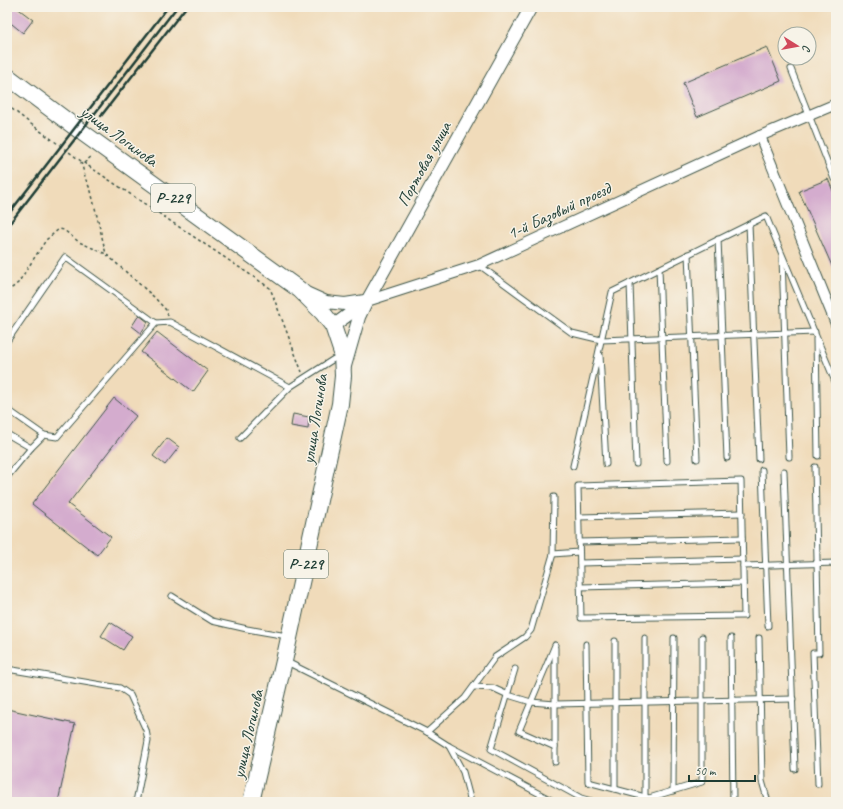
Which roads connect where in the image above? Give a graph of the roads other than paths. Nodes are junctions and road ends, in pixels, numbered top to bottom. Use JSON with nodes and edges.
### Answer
{"nodes":[{"id":1,"x":531,"y":7,"type":"edge"},
{"id":2,"x":791,"y":69,"type":"dead end"},
{"id":3,"x":7,"y":76,"type":"edge"},
{"id":4,"x":836,"y":104,"type":"edge"},
{"id":5,"x":809,"y":115,"type":"junction"},
{"id":6,"x":760,"y":136,"type":"junction"},
{"id":7,"x":834,"y":179,"type":"dead end"},
{"id":8,"x":749,"y":224,"type":"junction"},
{"id":9,"x":718,"y":239,"type":"junction"},
{"id":10,"x":782,"y":253,"type":"junction"},
{"id":11,"x":688,"y":254,"type":"junction"},
{"id":12,"x":480,"y":265,"type":"junction"},
{"id":13,"x":659,"y":269,"type":"junction"},
{"id":14,"x":630,"y":283,"type":"junction"},
{"id":15,"x":300,"y":290,"type":"junction"},
{"id":16,"x":366,"y":301,"type":"junction"},
{"id":17,"x":156,"y":323,"type":"junction"},
{"id":18,"x":836,"y":324,"type":"edge"},
{"id":19,"x":333,"y":326,"type":"junction"},
{"id":20,"x":785,"y":333,"type":"junction"},
{"id":21,"x":815,"y":333,"type":"junction"},
{"id":22,"x":754,"y":334,"type":"junction"},
{"id":23,"x":722,"y":336,"type":"junction"},
{"id":24,"x":692,"y":337,"type":"junction"},
{"id":25,"x":662,"y":338,"type":"junction"},
{"id":26,"x":632,"y":339,"type":"junction"},
{"id":27,"x":601,"y":340,"type":"junction"},
{"id":28,"x":7,"y":341,"type":"edge"},
{"id":29,"x":600,"y":347,"type":"junction"},
{"id":30,"x":342,"y":353,"type":"junction"},
{"id":31,"x":343,"y":376,"type":"junction"},
{"id":32,"x":836,"y":384,"type":"edge"},
{"id":33,"x":290,"y":387,"type":"junction"},
{"id":34,"x":7,"y":409,"type":"edge"},
{"id":35,"x":7,"y":434,"type":"edge"},
{"id":36,"x":44,"y":435,"type":"junction"},
{"id":37,"x":240,"y":438,"type":"dead end"},
{"id":38,"x":31,"y":448,"type":"junction"},
{"id":39,"x":818,"y":456,"type":"dead end"},
{"id":40,"x":789,"y":457,"type":"dead end"},
{"id":41,"x":727,"y":458,"type":"dead end"},
{"id":42,"x":697,"y":459,"type":"dead end"},
{"id":43,"x":759,"y":459,"type":"dead end"},
{"id":44,"x":667,"y":462,"type":"dead end"},
{"id":45,"x":606,"y":464,"type":"dead end"},
{"id":46,"x":636,"y":464,"type":"dead end"},
{"id":47,"x":573,"y":466,"type":"dead end"},
{"id":48,"x":815,"y":467,"type":"dead end"},
{"id":49,"x":762,"y":470,"type":"dead end"},
{"id":50,"x":784,"y":471,"type":"dead end"},
{"id":51,"x":7,"y":477,"type":"edge"},
{"id":52,"x":554,"y":497,"type":"dead end"},
{"id":53,"x":742,"y":513,"type":"junction"},
{"id":54,"x":579,"y":517,"type":"junction"},
{"id":55,"x":742,"y":538,"type":"junction"},
{"id":56,"x":579,"y":542,"type":"junction"},
{"id":57,"x":580,"y":552,"type":"junction"},
{"id":58,"x":553,"y":554,"type":"junction"},
{"id":59,"x":743,"y":559,"type":"junction"},
{"id":60,"x":580,"y":562,"type":"junction"},
{"id":61,"x":836,"y":563,"type":"edge"},
{"id":62,"x":817,"y":564,"type":"junction"},
{"id":63,"x":766,"y":565,"type":"junction"},
{"id":64,"x":787,"y":565,"type":"junction"},
{"id":65,"x":743,"y":566,"type":"junction"},
{"id":66,"x":743,"y":583,"type":"junction"},
{"id":67,"x":580,"y":586,"type":"junction"},
{"id":68,"x":172,"y":596,"type":"dead end"},
{"id":69,"x":768,"y":626,"type":"dead end"},
{"id":70,"x":290,"y":636,"type":"junction"},
{"id":71,"x":702,"y":637,"type":"dead end"},
{"id":72,"x":645,"y":638,"type":"dead end"},
{"id":73,"x":674,"y":638,"type":"dead end"},
{"id":74,"x":731,"y":638,"type":"dead end"},
{"id":75,"x":759,"y":638,"type":"dead end"},
{"id":76,"x":615,"y":640,"type":"dead end"},
{"id":77,"x":586,"y":644,"type":"dead end"},
{"id":78,"x":284,"y":661,"type":"junction"},
{"id":79,"x":7,"y":669,"type":"edge"},
{"id":80,"x":515,"y":669,"type":"dead end"},
{"id":81,"x":474,"y":687,"type":"junction"},
{"id":82,"x":508,"y":695,"type":"junction"},
{"id":83,"x":792,"y":699,"type":"junction"},
{"id":84,"x":732,"y":700,"type":"junction"},
{"id":85,"x":760,"y":700,"type":"junction"},
{"id":86,"x":702,"y":701,"type":"junction"},
{"id":87,"x":531,"y":702,"type":"junction"},
{"id":88,"x":645,"y":702,"type":"junction"},
{"id":89,"x":674,"y":702,"type":"junction"},
{"id":90,"x":615,"y":703,"type":"junction"},
{"id":91,"x":555,"y":704,"type":"junction"},
{"id":92,"x":587,"y":704,"type":"junction"},
{"id":93,"x":427,"y":732,"type":"junction"},
{"id":94,"x":449,"y":746,"type":"junction"},
{"id":95,"x":555,"y":746,"type":"junction"},
{"id":96,"x":555,"y":762,"type":"dead end"},
{"id":97,"x":795,"y":769,"type":"dead end"},
{"id":98,"x":818,"y":784,"type":"dead end"},
{"id":99,"x":615,"y":789,"type":"junction"},
{"id":100,"x":673,"y":791,"type":"junction"},
{"id":101,"x":645,"y":797,"type":"junction"},
{"id":102,"x":469,"y":800,"type":"edge"},
{"id":103,"x":136,"y":802,"type":"edge"},
{"id":104,"x":251,"y":802,"type":"edge"},
{"id":105,"x":555,"y":802,"type":"edge"},
{"id":106,"x":595,"y":802,"type":"edge"},
{"id":107,"x":733,"y":802,"type":"edge"},
{"id":108,"x":768,"y":802,"type":"edge"}],
"edges":[{"from":1,"to":16,"type":"street","name":"Портовая улица"},
{"from":2,"to":5,"type":"lane"},
{"from":3,"to":15,"type":"main road","name":"улица Логинова","number":"Р-229"},
{"from":4,"to":5,"type":"street","name":"1-й Базовый проезд"},
{"from":5,"to":6,"type":"street","name":"1-й Базовый проезд"},
{"from":5,"to":7,"type":"lane"},
{"from":6,"to":12,"type":"street","name":"1-й Базовый проезд"},
{"from":6,"to":18,"type":"street"},
{"from":8,"to":9,"type":"lane"},
{"from":8,"to":10,"type":"lane"},
{"from":8,"to":22,"type":"lane"},
{"from":9,"to":11,"type":"lane"},
{"from":9,"to":23,"type":"lane"},
{"from":10,"to":20,"type":"lane"},
{"from":10,"to":21,"type":"lane"},
{"from":11,"to":13,"type":"lane"},
{"from":11,"to":24,"type":"lane"},
{"from":12,"to":16,"type":"street","name":"1-й Базовый проезд"},
{"from":12,"to":27,"type":"lane"},
{"from":13,"to":14,"type":"lane"},
{"from":13,"to":25,"type":"lane"},
{"from":14,"to":26,"type":"lane"},
{"from":14,"to":27,"type":"lane"},
{"from":15,"to":16,"type":"street"},
{"from":15,"to":19,"type":"main road","name":"улица Логинова","number":"Р-229"},
{"from":16,"to":19,"type":"street","name":"Портовая улица"},
{"from":16,"to":31,"type":"street"},
{"from":17,"to":28,"type":"lane"},
{"from":17,"to":33,"type":"lane"},
{"from":17,"to":36,"type":"lane"},
{"from":19,"to":30,"type":"main road","name":"улица Логинова","number":"Р-229"},
{"from":20,"to":21,"type":"lane"},
{"from":20,"to":22,"type":"lane"},
{"from":20,"to":40,"type":"lane"},
{"from":21,"to":32,"type":"lane"},
{"from":21,"to":39,"type":"lane"},
{"from":22,"to":23,"type":"lane"},
{"from":22,"to":43,"type":"lane"},
{"from":23,"to":24,"type":"lane"},
{"from":23,"to":41,"type":"lane"},
{"from":24,"to":25,"type":"lane"},
{"from":24,"to":42,"type":"lane"},
{"from":25,"to":26,"type":"lane"},
{"from":25,"to":44,"type":"lane"},
{"from":26,"to":27,"type":"lane"},
{"from":26,"to":46,"type":"lane"},
{"from":27,"to":29,"type":"lane"},
{"from":29,"to":45,"type":"lane"},
{"from":29,"to":47,"type":"lane"},
{"from":30,"to":31,"type":"main road","name":"улица Логинова","number":"Р-229"},
{"from":30,"to":33,"type":"lane"},
{"from":31,"to":70,"type":"main road","name":"улица Логинова","number":"Р-229"},
{"from":33,"to":37,"type":"lane"},
{"from":34,"to":36,"type":"lane"},
{"from":35,"to":38,"type":"lane"},
{"from":36,"to":38,"type":"lane"},
{"from":38,"to":51,"type":"lane"},
{"from":48,"to":62,"type":"lane"},
{"from":49,"to":63,"type":"lane"},
{"from":50,"to":64,"type":"lane"},
{"from":52,"to":58,"type":"lane"},
{"from":53,"to":54,"type":"lane"},
{"from":53,"to":54,"type":"lane"},
{"from":53,"to":55,"type":"lane"},
{"from":54,"to":56,"type":"lane"},
{"from":55,"to":56,"type":"lane"},
{"from":55,"to":59,"type":"lane"},
{"from":56,"to":57,"type":"lane"},
{"from":57,"to":58,"type":"lane"},
{"from":57,"to":60,"type":"lane"},
{"from":58,"to":81,"type":"lane"},
{"from":59,"to":60,"type":"lane"},
{"from":59,"to":65,"type":"lane"},
{"from":60,"to":67,"type":"lane"},
{"from":61,"to":62,"type":"lane"},
{"from":62,"to":64,"type":"lane"},
{"from":62,"to":98,"type":"lane"},
{"from":63,"to":64,"type":"lane"},
{"from":63,"to":65,"type":"lane"},
{"from":63,"to":69,"type":"lane"},
{"from":64,"to":83,"type":"lane"},
{"from":65,"to":66,"type":"lane"},
{"from":66,"to":67,"type":"lane"},
{"from":66,"to":67,"type":"lane"},
{"from":68,"to":70,"type":"lane"},
{"from":70,"to":78,"type":"main road","name":"улица Логинова","number":"Р-229"},
{"from":71,"to":86,"type":"lane"},
{"from":72,"to":88,"type":"lane"},
{"from":73,"to":89,"type":"lane"},
{"from":74,"to":84,"type":"lane"},
{"from":75,"to":85,"type":"lane"},
{"from":76,"to":90,"type":"lane"},
{"from":77,"to":92,"type":"lane"},
{"from":78,"to":93,"type":"lane"},
{"from":78,"to":104,"type":"main road","name":"улица Логинова","number":"Р-229"},
{"from":79,"to":103,"type":"lane"},
{"from":80,"to":82,"type":"lane"},
{"from":81,"to":82,"type":"lane"},
{"from":81,"to":93,"type":"lane"},
{"from":82,"to":87,"type":"lane"},
{"from":82,"to":106,"type":"lane"},
{"from":83,"to":85,"type":"lane"},
{"from":83,"to":97,"type":"lane"},
{"from":84,"to":85,"type":"lane"},
{"from":84,"to":86,"type":"lane"},
{"from":84,"to":107,"type":"lane"},
{"from":85,"to":108,"type":"lane"},
{"from":86,"to":89,"type":"lane"},
{"from":86,"to":100,"type":"lane"},
{"from":87,"to":91,"type":"lane"},
{"from":87,"to":91,"type":"lane"},
{"from":87,"to":95,"type":"lane"},
{"from":88,"to":89,"type":"lane"},
{"from":88,"to":90,"type":"lane"},
{"from":88,"to":101,"type":"lane"},
{"from":89,"to":100,"type":"lane"},
{"from":90,"to":92,"type":"lane"},
{"from":90,"to":99,"type":"lane"},
{"from":91,"to":92,"type":"lane"},
{"from":91,"to":95,"type":"lane"},
{"from":92,"to":99,"type":"lane"},
{"from":93,"to":94,"type":"lane"},
{"from":94,"to":102,"type":"lane"},
{"from":94,"to":105,"type":"lane"},
{"from":95,"to":96,"type":"lane"},
{"from":99,"to":101,"type":"lane"},
{"from":100,"to":101,"type":"lane"}]}
